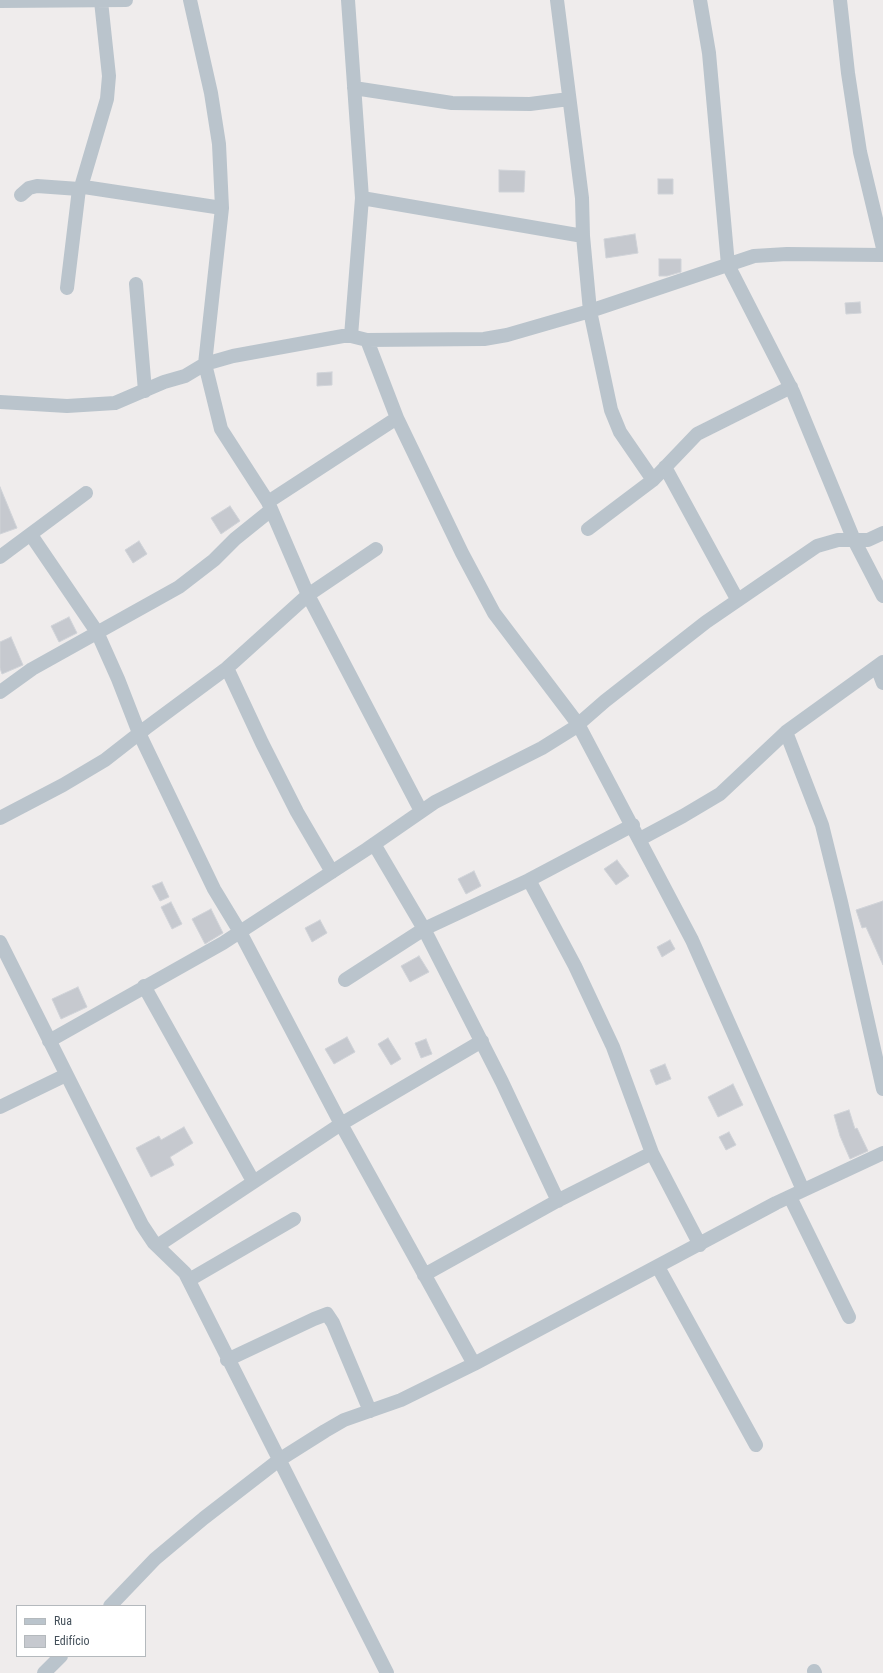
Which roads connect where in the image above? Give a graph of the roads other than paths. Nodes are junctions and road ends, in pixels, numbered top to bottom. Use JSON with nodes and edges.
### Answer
{"nodes":[{"id":1,"x":107,"y":0,"type":"edge"},
{"id":2,"x":126,"y":0,"type":"edge"},
{"id":3,"x":190,"y":0,"type":"edge"},
{"id":4,"x":348,"y":0,"type":"edge"},
{"id":5,"x":557,"y":0,"type":"edge"},
{"id":6,"x":700,"y":0,"type":"edge"},
{"id":7,"x":840,"y":0,"type":"edge"},
{"id":8,"x":0,"y":1,"type":"edge"},
{"id":9,"x":354,"y":88,"type":"junction"},
{"id":10,"x":569,"y":99,"type":"junction"},
{"id":11,"x":80,"y":188,"type":"junction"},
{"id":12,"x":21,"y":195,"type":"dead end"},
{"id":13,"x":362,"y":198,"type":"junction"},
{"id":14,"x":222,"y":208,"type":"junction"},
{"id":15,"x":583,"y":236,"type":"junction"},
{"id":16,"x":883,"y":248,"type":"edge"},
{"id":17,"x":883,"y":255,"type":"edge"},
{"id":18,"x":728,"y":265,"type":"junction"},
{"id":19,"x":136,"y":284,"type":"dead end"},
{"id":20,"x":67,"y":288,"type":"dead end"},
{"id":21,"x":590,"y":311,"type":"junction"},
{"id":22,"x":351,"y":336,"type":"junction"},
{"id":23,"x":367,"y":340,"type":"junction"},
{"id":24,"x":205,"y":364,"type":"junction"},
{"id":25,"x":791,"y":387,"type":"junction"},
{"id":26,"x":145,"y":391,"type":"junction"},
{"id":27,"x":0,"y":402,"type":"edge"},
{"id":28,"x":397,"y":418,"type":"junction"},
{"id":29,"x":665,"y":467,"type":"junction"},
{"id":30,"x":653,"y":480,"type":"junction"},
{"id":31,"x":86,"y":493,"type":"dead end"},
{"id":32,"x":269,"y":506,"type":"junction"},
{"id":33,"x":588,"y":529,"type":"dead end"},
{"id":34,"x":883,"y":533,"type":"edge"},
{"id":35,"x":31,"y":535,"type":"junction"},
{"id":36,"x":854,"y":540,"type":"junction"},
{"id":37,"x":376,"y":549,"type":"dead end"},
{"id":38,"x":0,"y":557,"type":"edge"},
{"id":39,"x":308,"y":595,"type":"junction"},
{"id":40,"x":883,"y":596,"type":"edge"},
{"id":41,"x":737,"y":599,"type":"junction"},
{"id":42,"x":97,"y":632,"type":"junction"},
{"id":43,"x":880,"y":664,"type":"edge"},
{"id":44,"x":227,"y":668,"type":"junction"},
{"id":45,"x":883,"y":683,"type":"edge"},
{"id":46,"x":0,"y":692,"type":"edge"},
{"id":47,"x":578,"y":724,"type":"junction"},
{"id":48,"x":786,"y":732,"type":"junction"},
{"id":49,"x":139,"y":733,"type":"junction"},
{"id":50,"x":421,"y":811,"type":"junction"},
{"id":51,"x":0,"y":818,"type":"edge"},
{"id":52,"x":632,"y":825,"type":"junction"},
{"id":53,"x":640,"y":839,"type":"junction"},
{"id":54,"x":374,"y":844,"type":"junction"},
{"id":55,"x":332,"y":872,"type":"junction"},
{"id":56,"x":529,"y":880,"type":"junction"},
{"id":57,"x":424,"y":929,"type":"junction"},
{"id":58,"x":240,"y":932,"type":"junction"},
{"id":59,"x":0,"y":942,"type":"edge"},
{"id":60,"x":346,"y":980,"type":"dead end"},
{"id":61,"x":144,"y":986,"type":"junction"},
{"id":62,"x":49,"y":1041,"type":"junction"},
{"id":63,"x":482,"y":1041,"type":"junction"},
{"id":64,"x":66,"y":1075,"type":"junction"},
{"id":65,"x":883,"y":1089,"type":"edge"},
{"id":66,"x":0,"y":1107,"type":"edge"},
{"id":67,"x":341,"y":1124,"type":"junction"},
{"id":68,"x":652,"y":1153,"type":"junction"},
{"id":69,"x":883,"y":1153,"type":"edge"},
{"id":70,"x":253,"y":1181,"type":"junction"},
{"id":71,"x":803,"y":1190,"type":"junction"},
{"id":72,"x":790,"y":1197,"type":"junction"},
{"id":73,"x":558,"y":1201,"type":"junction"},
{"id":74,"x":294,"y":1219,"type":"dead end"},
{"id":75,"x":700,"y":1245,"type":"junction"},
{"id":76,"x":157,"y":1246,"type":"junction"},
{"id":77,"x":658,"y":1267,"type":"junction"},
{"id":78,"x":424,"y":1275,"type":"junction"},
{"id":79,"x":189,"y":1280,"type":"junction"},
{"id":80,"x":849,"y":1317,"type":"dead end"},
{"id":81,"x":227,"y":1360,"type":"junction"},
{"id":82,"x":474,"y":1364,"type":"junction"},
{"id":83,"x":370,"y":1411,"type":"junction"},
{"id":84,"x":756,"y":1445,"type":"dead end"},
{"id":85,"x":279,"y":1460,"type":"junction"},
{"id":86,"x":111,"y":1605,"type":"edge"},
{"id":87,"x":60,"y":1657,"type":"edge"},
{"id":88,"x":44,"y":1673,"type":"edge"},
{"id":89,"x":387,"y":1673,"type":"edge"}],
"edges":[{"from":1,"to":2,"type":"street"},
{"from":1,"to":8,"type":"street"},
{"from":1,"to":11,"type":"street"},
{"from":3,"to":14,"type":"street"},
{"from":4,"to":9,"type":"street"},
{"from":5,"to":10,"type":"street"},
{"from":6,"to":18,"type":"street"},
{"from":7,"to":16,"type":"street"},
{"from":9,"to":10,"type":"street"},
{"from":9,"to":13,"type":"street"},
{"from":10,"to":15,"type":"street"},
{"from":11,"to":12,"type":"street"},
{"from":11,"to":14,"type":"street"},
{"from":11,"to":20,"type":"street"},
{"from":13,"to":15,"type":"street"},
{"from":13,"to":22,"type":"street"},
{"from":14,"to":24,"type":"street"},
{"from":15,"to":21,"type":"street"},
{"from":17,"to":18,"type":"street"},
{"from":18,"to":21,"type":"street"},
{"from":18,"to":25,"type":"street"},
{"from":19,"to":26,"type":"street"},
{"from":21,"to":23,"type":"street"},
{"from":21,"to":30,"type":"street"},
{"from":22,"to":23,"type":"street"},
{"from":22,"to":24,"type":"street"},
{"from":23,"to":28,"type":"street"},
{"from":24,"to":26,"type":"street"},
{"from":24,"to":32,"type":"street"},
{"from":25,"to":29,"type":"street"},
{"from":25,"to":36,"type":"street"},
{"from":26,"to":27,"type":"street"},
{"from":28,"to":32,"type":"street"},
{"from":28,"to":47,"type":"street"},
{"from":29,"to":30,"type":"street"},
{"from":29,"to":41,"type":"street"},
{"from":30,"to":33,"type":"street"},
{"from":31,"to":35,"type":"street"},
{"from":32,"to":39,"type":"street"},
{"from":32,"to":42,"type":"street"},
{"from":34,"to":36,"type":"street"},
{"from":35,"to":38,"type":"street"},
{"from":35,"to":42,"type":"street"},
{"from":36,"to":40,"type":"street"},
{"from":36,"to":41,"type":"street"},
{"from":37,"to":39,"type":"street"},
{"from":39,"to":44,"type":"street"},
{"from":39,"to":50,"type":"street"},
{"from":41,"to":47,"type":"street"},
{"from":42,"to":46,"type":"street"},
{"from":42,"to":49,"type":"street"},
{"from":43,"to":45,"type":"street"},
{"from":43,"to":48,"type":"street"},
{"from":44,"to":49,"type":"street"},
{"from":44,"to":55,"type":"street"},
{"from":47,"to":50,"type":"street"},
{"from":47,"to":52,"type":"street"},
{"from":48,"to":53,"type":"street"},
{"from":48,"to":65,"type":"street"},
{"from":49,"to":51,"type":"street"},
{"from":49,"to":58,"type":"street"},
{"from":50,"to":54,"type":"street"},
{"from":52,"to":53,"type":"street"},
{"from":52,"to":56,"type":"street"},
{"from":53,"to":71,"type":"street"},
{"from":54,"to":55,"type":"street"},
{"from":54,"to":57,"type":"street"},
{"from":55,"to":58,"type":"street"},
{"from":56,"to":57,"type":"street"},
{"from":56,"to":68,"type":"street"},
{"from":57,"to":60,"type":"street"},
{"from":57,"to":63,"type":"street"},
{"from":58,"to":61,"type":"street"},
{"from":58,"to":67,"type":"street"},
{"from":59,"to":62,"type":"street"},
{"from":61,"to":62,"type":"street"},
{"from":61,"to":70,"type":"street"},
{"from":62,"to":64,"type":"street"},
{"from":63,"to":67,"type":"street"},
{"from":63,"to":73,"type":"street"},
{"from":64,"to":66,"type":"street"},
{"from":64,"to":76,"type":"street"},
{"from":67,"to":70,"type":"street"},
{"from":67,"to":78,"type":"street"},
{"from":68,"to":73,"type":"street"},
{"from":68,"to":75,"type":"street"},
{"from":69,"to":71,"type":"street"},
{"from":70,"to":76,"type":"street"},
{"from":71,"to":72,"type":"street"},
{"from":72,"to":75,"type":"street"},
{"from":72,"to":80,"type":"street"},
{"from":73,"to":78,"type":"street"},
{"from":74,"to":79,"type":"street"},
{"from":75,"to":77,"type":"street"},
{"from":76,"to":79,"type":"street"},
{"from":77,"to":82,"type":"street"},
{"from":77,"to":84,"type":"street"},
{"from":78,"to":82,"type":"street"},
{"from":79,"to":81,"type":"street"},
{"from":81,"to":83,"type":"street"},
{"from":81,"to":85,"type":"street"},
{"from":82,"to":83,"type":"street"},
{"from":83,"to":85,"type":"street"},
{"from":85,"to":86,"type":"street"},
{"from":85,"to":89,"type":"street"},
{"from":87,"to":88,"type":"street"}]}
